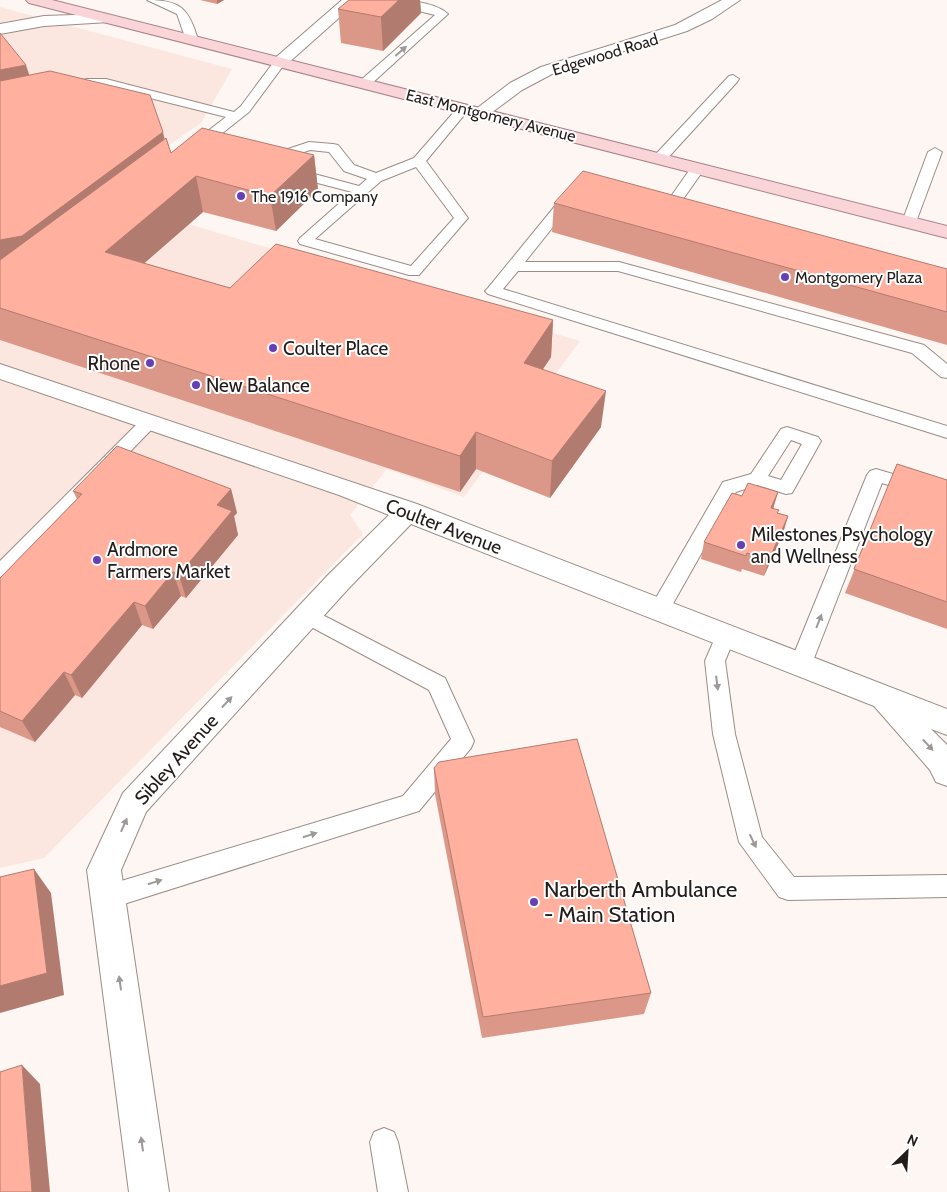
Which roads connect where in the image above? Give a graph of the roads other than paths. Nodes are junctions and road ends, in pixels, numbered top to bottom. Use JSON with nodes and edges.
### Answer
{"nodes":[{"id":1,"x":27,"y":0,"type":"edge"},
{"id":2,"x":34,"y":0,"type":"edge"},
{"id":3,"x":152,"y":0,"type":"edge"},
{"id":4,"x":351,"y":0,"type":"edge"},
{"id":5,"x":386,"y":0,"type":"edge"},
{"id":6,"x":732,"y":0,"type":"edge"},
{"id":7,"x":104,"y":19,"type":"junction"},
{"id":8,"x":4,"y":28,"type":"edge"},
{"id":9,"x":192,"y":40,"type":"junction"},
{"id":10,"x":280,"y":62,"type":"junction"},
{"id":11,"x":733,"y":79,"type":"dead end"},
{"id":12,"x":365,"y":84,"type":"junction"},
{"id":13,"x":58,"y":90,"type":"edge"},
{"id":14,"x":472,"y":110,"type":"junction"},
{"id":15,"x":236,"y":116,"type":"junction"},
{"id":16,"x":935,"y":152,"type":"dead end"},
{"id":17,"x":660,"y":158,"type":"junction"},
{"id":18,"x":181,"y":159,"type":"edge"},
{"id":19,"x":419,"y":161,"type":"junction"},
{"id":20,"x":698,"y":168,"type":"junction"},
{"id":21,"x":376,"y":178,"type":"junction"},
{"id":22,"x":577,"y":188,"type":"edge"},
{"id":23,"x":362,"y":191,"type":"junction"},
{"id":24,"x":701,"y":219,"type":"edge"},
{"id":25,"x":909,"y":222,"type":"junction"},
{"id":26,"x":947,"y":232,"type":"edge"},
{"id":27,"x":514,"y":267,"type":"junction"},
{"id":28,"x":0,"y":371,"type":"edge"},
{"id":29,"x":947,"y":373,"type":"edge"},
{"id":30,"x":148,"y":422,"type":"junction"},
{"id":31,"x":947,"y":432,"type":"edge"},
{"id":32,"x":757,"y":479,"type":"dead end"},
{"id":33,"x":947,"y":497,"type":"edge"},
{"id":34,"x":408,"y":511,"type":"junction"},
{"id":35,"x":0,"y":573,"type":"edge"},
{"id":36,"x":660,"y":610,"type":"junction"},
{"id":37,"x":307,"y":615,"type":"junction"},
{"id":38,"x":726,"y":637,"type":"junction"},
{"id":39,"x":800,"y":666,"type":"junction"},
{"id":40,"x":883,"y":697,"type":"junction"},
{"id":41,"x":947,"y":722,"type":"edge"},
{"id":42,"x":947,"y":772,"type":"edge"},
{"id":43,"x":947,"y":886,"type":"edge"},
{"id":44,"x":108,"y":897,"type":"junction"},
{"id":45,"x":384,"y":1142,"type":"dead end"},
{"id":46,"x":149,"y":1192,"type":"edge"},
{"id":47,"x":393,"y":1192,"type":"edge"}],
"edges":[{"from":1,"to":8,"type":"street"},
{"from":2,"to":7,"type":"main road","name":"East Montgomery Avenue"},
{"from":3,"to":9,"type":"lane"},
{"from":4,"to":10,"type":"street"},
{"from":12,"to":5,"type":"lane","one_way":true},
{"from":6,"to":14,"type":"street","name":"Edgewood Road"},
{"from":7,"to":8,"type":"street"},
{"from":7,"to":9,"type":"main road","name":"East Montgomery Avenue"},
{"from":9,"to":10,"type":"main road","name":"East Montgomery Avenue"},
{"from":10,"to":12,"type":"main road","name":"East Montgomery Avenue"},
{"from":10,"to":15,"type":"lane"},
{"from":11,"to":17,"type":"lane"},
{"from":12,"to":14,"type":"main road","name":"East Montgomery Avenue"},
{"from":13,"to":15,"type":"lane"},
{"from":14,"to":17,"type":"main road","name":"East Montgomery Avenue"},
{"from":14,"to":19,"type":"lane"},
{"from":15,"to":18,"type":"lane"},
{"from":16,"to":25,"type":"lane"},
{"from":17,"to":20,"type":"main road","name":"East Montgomery Avenue"},
{"from":19,"to":21,"type":"lane"},
{"from":19,"to":23,"type":"lane"},
{"from":20,"to":24,"type":"lane"},
{"from":20,"to":25,"type":"main road","name":"East Montgomery Avenue"},
{"from":21,"to":23,"type":"lane"},
{"from":21,"to":23,"type":"lane"},
{"from":22,"to":27,"type":"lane"},
{"from":25,"to":26,"type":"main road","name":"East Montgomery Avenue"},
{"from":27,"to":29,"type":"lane"},
{"from":27,"to":31,"type":"lane"},
{"from":28,"to":30,"type":"street","name":"Coulter Avenue"},
{"from":30,"to":34,"type":"street","name":"Coulter Avenue"},
{"from":30,"to":35,"type":"lane"},
{"from":32,"to":36,"type":"lane"},
{"from":39,"to":33,"type":"lane","one_way":true},
{"from":34,"to":36,"type":"street","name":"Coulter Avenue"},
{"from":34,"to":37,"type":"street","name":"Sibley Avenue"},
{"from":36,"to":38,"type":"street","name":"Coulter Avenue"},
{"from":44,"to":37,"type":"street","name":"Sibley Avenue","one_way":true},
{"from":44,"to":37,"type":"lane","one_way":true},
{"from":38,"to":39,"type":"street","name":"Coulter Avenue"},
{"from":38,"to":43,"type":"lane","one_way":true},
{"from":39,"to":40,"type":"street","name":"Coulter Avenue"},
{"from":40,"to":41,"type":"street","name":"Coulter Avenue"},
{"from":40,"to":42,"type":"street","name":"Coulter Avenue","one_way":true},
{"from":46,"to":44,"type":"street","name":"Sibley Avenue","one_way":true},
{"from":45,"to":47,"type":"lane"}]}
